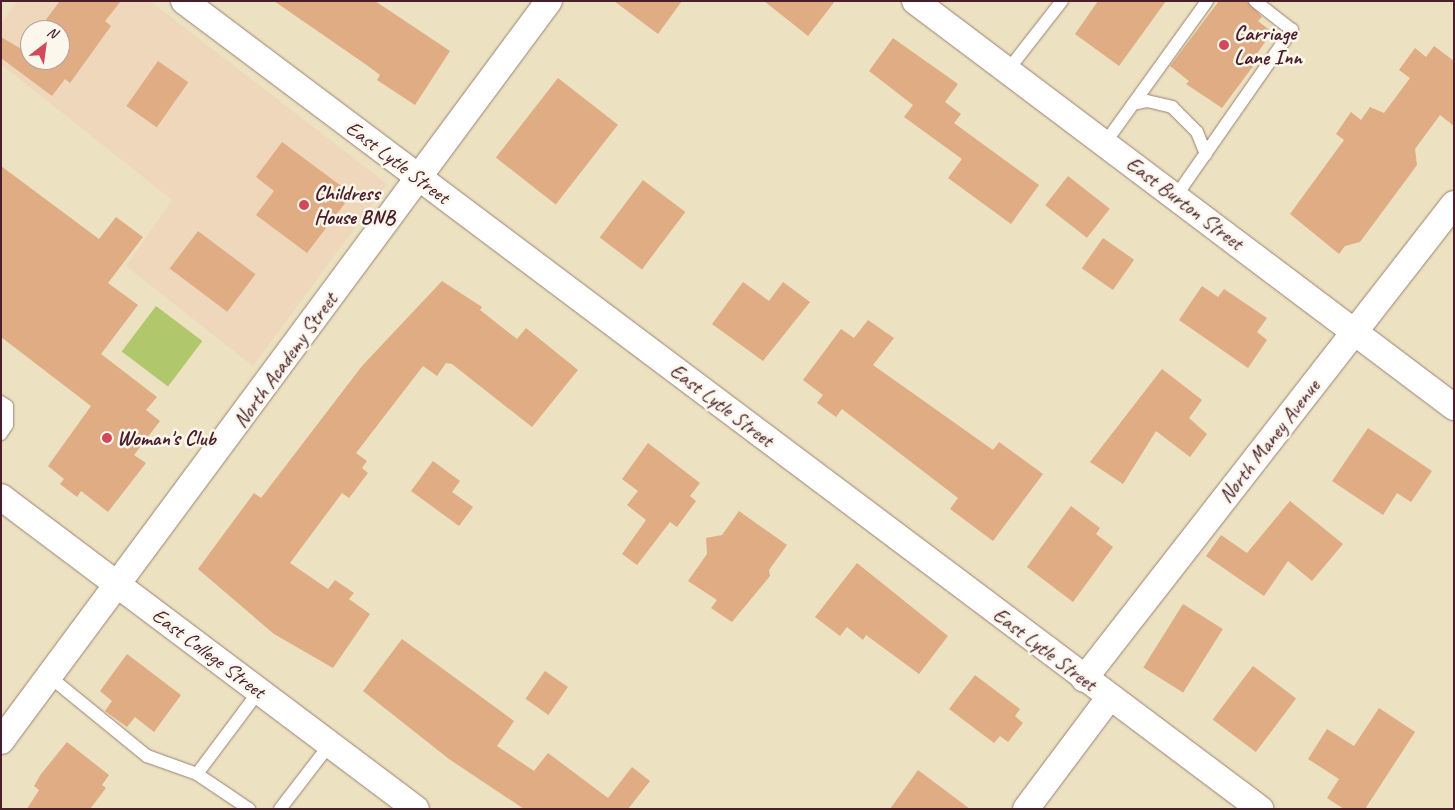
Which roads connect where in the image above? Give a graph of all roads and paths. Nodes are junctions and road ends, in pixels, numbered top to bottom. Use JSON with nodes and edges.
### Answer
{"nodes":[{"id":1,"x":184,"y":1,"type":"edge"},
{"id":2,"x":549,"y":1,"type":"edge"},
{"id":3,"x":914,"y":1,"type":"edge"},
{"id":4,"x":1062,"y":1,"type":"edge"},
{"id":5,"x":1207,"y":1,"type":"edge"},
{"id":6,"x":1255,"y":1,"type":"edge"},
{"id":7,"x":1008,"y":70,"type":"junction"},
{"id":8,"x":1133,"y":104,"type":"junction"},
{"id":9,"x":1105,"y":143,"type":"junction"},
{"id":10,"x":1206,"y":154,"type":"junction"},
{"id":11,"x":419,"y":177,"type":"junction"},
{"id":12,"x":1176,"y":196,"type":"junction"},
{"id":13,"x":1454,"y":204,"type":"edge"},
{"id":14,"x":1355,"y":330,"type":"junction"},
{"id":15,"x":1,"y":402,"type":"edge"},
{"id":16,"x":1454,"y":407,"type":"edge"},
{"id":17,"x":1,"y":434,"type":"edge"},
{"id":18,"x":1,"y":497,"type":"edge"},
{"id":19,"x":118,"y":586,"type":"junction"},
{"id":20,"x":50,"y":676,"type":"junction"},
{"id":21,"x":1084,"y":679,"type":"junction"},
{"id":22,"x":259,"y":691,"type":"junction"},
{"id":23,"x":1110,"y":698,"type":"junction"},
{"id":24,"x":5,"y":728,"type":"edge"},
{"id":25,"x":330,"y":744,"type":"junction"},
{"id":26,"x":197,"y":774,"type":"junction"},
{"id":27,"x":250,"y":809,"type":"edge"},
{"id":28,"x":280,"y":809,"type":"edge"},
{"id":29,"x":416,"y":809,"type":"edge"},
{"id":30,"x":1026,"y":809,"type":"edge"},
{"id":31,"x":1260,"y":809,"type":"edge"}],
"edges":[{"from":1,"to":11,"type":"street","name":"East Lytle Street"},
{"from":2,"to":11,"type":"street","name":"North Academy Street"},
{"from":3,"to":7,"type":"street","name":"East Burton Street"},
{"from":4,"to":7,"type":"lane"},
{"from":5,"to":8,"type":"lane"},
{"from":6,"to":10,"type":"lane"},
{"from":7,"to":9,"type":"street","name":"East Burton Street"},
{"from":8,"to":9,"type":"lane"},
{"from":8,"to":10,"type":"lane"},
{"from":9,"to":12,"type":"street","name":"East Burton Street"},
{"from":10,"to":12,"type":"lane"},
{"from":11,"to":19,"type":"street","name":"North Academy Street"},
{"from":11,"to":21,"type":"street","name":"East Lytle Street"},
{"from":12,"to":14,"type":"street","name":"East Burton Street"},
{"from":13,"to":14,"type":"street","name":"North Maney Avenue"},
{"from":14,"to":16,"type":"street","name":"East Burton Street"},
{"from":14,"to":21,"type":"street","name":"North Maney Avenue"},
{"from":15,"to":17,"type":"lane"},
{"from":18,"to":19,"type":"street","name":"East College Street"},
{"from":19,"to":20,"type":"street","name":"North Academy Street"},
{"from":19,"to":22,"type":"street","name":"East College Street"},
{"from":20,"to":24,"type":"street","name":"North Academy Street"},
{"from":20,"to":26,"type":"lane"},
{"from":21,"to":23,"type":"street","name":"East Lytle Street"},
{"from":22,"to":25,"type":"street","name":"East College Street"},
{"from":22,"to":26,"type":"lane"},
{"from":23,"to":30,"type":"street"},
{"from":23,"to":31,"type":"street","name":"East Lytle Street"},
{"from":25,"to":28,"type":"lane"},
{"from":25,"to":29,"type":"street","name":"East College Street"},
{"from":26,"to":27,"type":"lane"}]}
